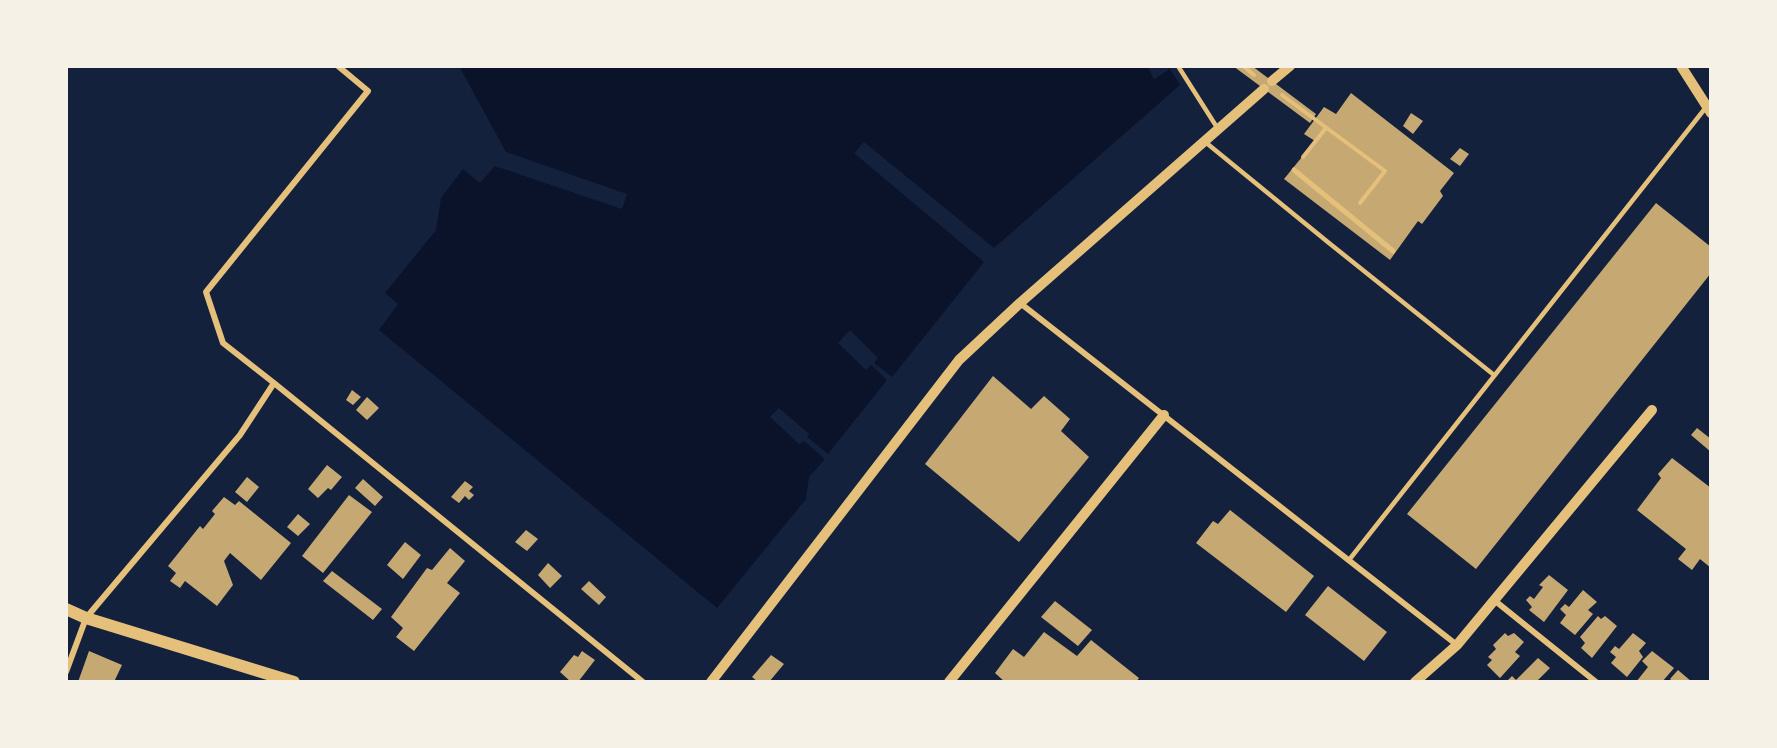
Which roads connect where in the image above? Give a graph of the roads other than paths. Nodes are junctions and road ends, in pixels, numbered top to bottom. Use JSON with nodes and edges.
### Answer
{"nodes":[{"id":1,"x":338,"y":66,"type":"edge"},
{"id":2,"x":1178,"y":66,"type":"edge"},
{"id":3,"x":1290,"y":66,"type":"edge"},
{"id":4,"x":1681,"y":66,"type":"edge"},
{"id":5,"x":1709,"y":109,"type":"edge"},
{"id":6,"x":1218,"y":129,"type":"junction"},
{"id":7,"x":1204,"y":141,"type":"junction"},
{"id":8,"x":1294,"y":170,"type":"road end"},
{"id":9,"x":1393,"y":251,"type":"dead end"},
{"id":10,"x":1020,"y":303,"type":"junction"},
{"id":11,"x":1494,"y":375,"type":"junction"},
{"id":12,"x":274,"y":383,"type":"junction"},
{"id":13,"x":1652,"y":410,"type":"dead end"},
{"id":14,"x":1164,"y":415,"type":"junction"},
{"id":15,"x":1349,"y":560,"type":"junction"},
{"id":16,"x":1493,"y":600,"type":"junction"},
{"id":17,"x":66,"y":609,"type":"edge"},
{"id":18,"x":86,"y":618,"type":"junction"},
{"id":19,"x":1456,"y":645,"type":"junction"},
{"id":20,"x":66,"y":672,"type":"edge"},
{"id":21,"x":294,"y":682,"type":"edge"},
{"id":22,"x":643,"y":682,"type":"edge"},
{"id":23,"x":711,"y":682,"type":"edge"},
{"id":24,"x":949,"y":682,"type":"edge"},
{"id":25,"x":1415,"y":682,"type":"edge"},
{"id":26,"x":1596,"y":682,"type":"edge"}],
"edges":[{"from":1,"to":12,"type":"street"},
{"from":2,"to":6,"type":"lane"},
{"from":3,"to":6,"type":"street"},
{"from":4,"to":5,"type":"street"},
{"from":5,"to":11,"type":"lane"},
{"from":6,"to":7,"type":"street"},
{"from":7,"to":10,"type":"street"},
{"from":7,"to":11,"type":"lane"},
{"from":8,"to":9,"type":"street"},
{"from":10,"to":14,"type":"street"},
{"from":10,"to":23,"type":"street"},
{"from":11,"to":15,"type":"lane"},
{"from":12,"to":18,"type":"street"},
{"from":12,"to":22,"type":"street"},
{"from":13,"to":16,"type":"street"},
{"from":14,"to":15,"type":"street"},
{"from":14,"to":24,"type":"street"},
{"from":15,"to":19,"type":"street"},
{"from":16,"to":19,"type":"street"},
{"from":16,"to":26,"type":"street"},
{"from":17,"to":18,"type":"main road"},
{"from":18,"to":20,"type":"street"},
{"from":18,"to":21,"type":"main road"},
{"from":19,"to":25,"type":"street"}]}
